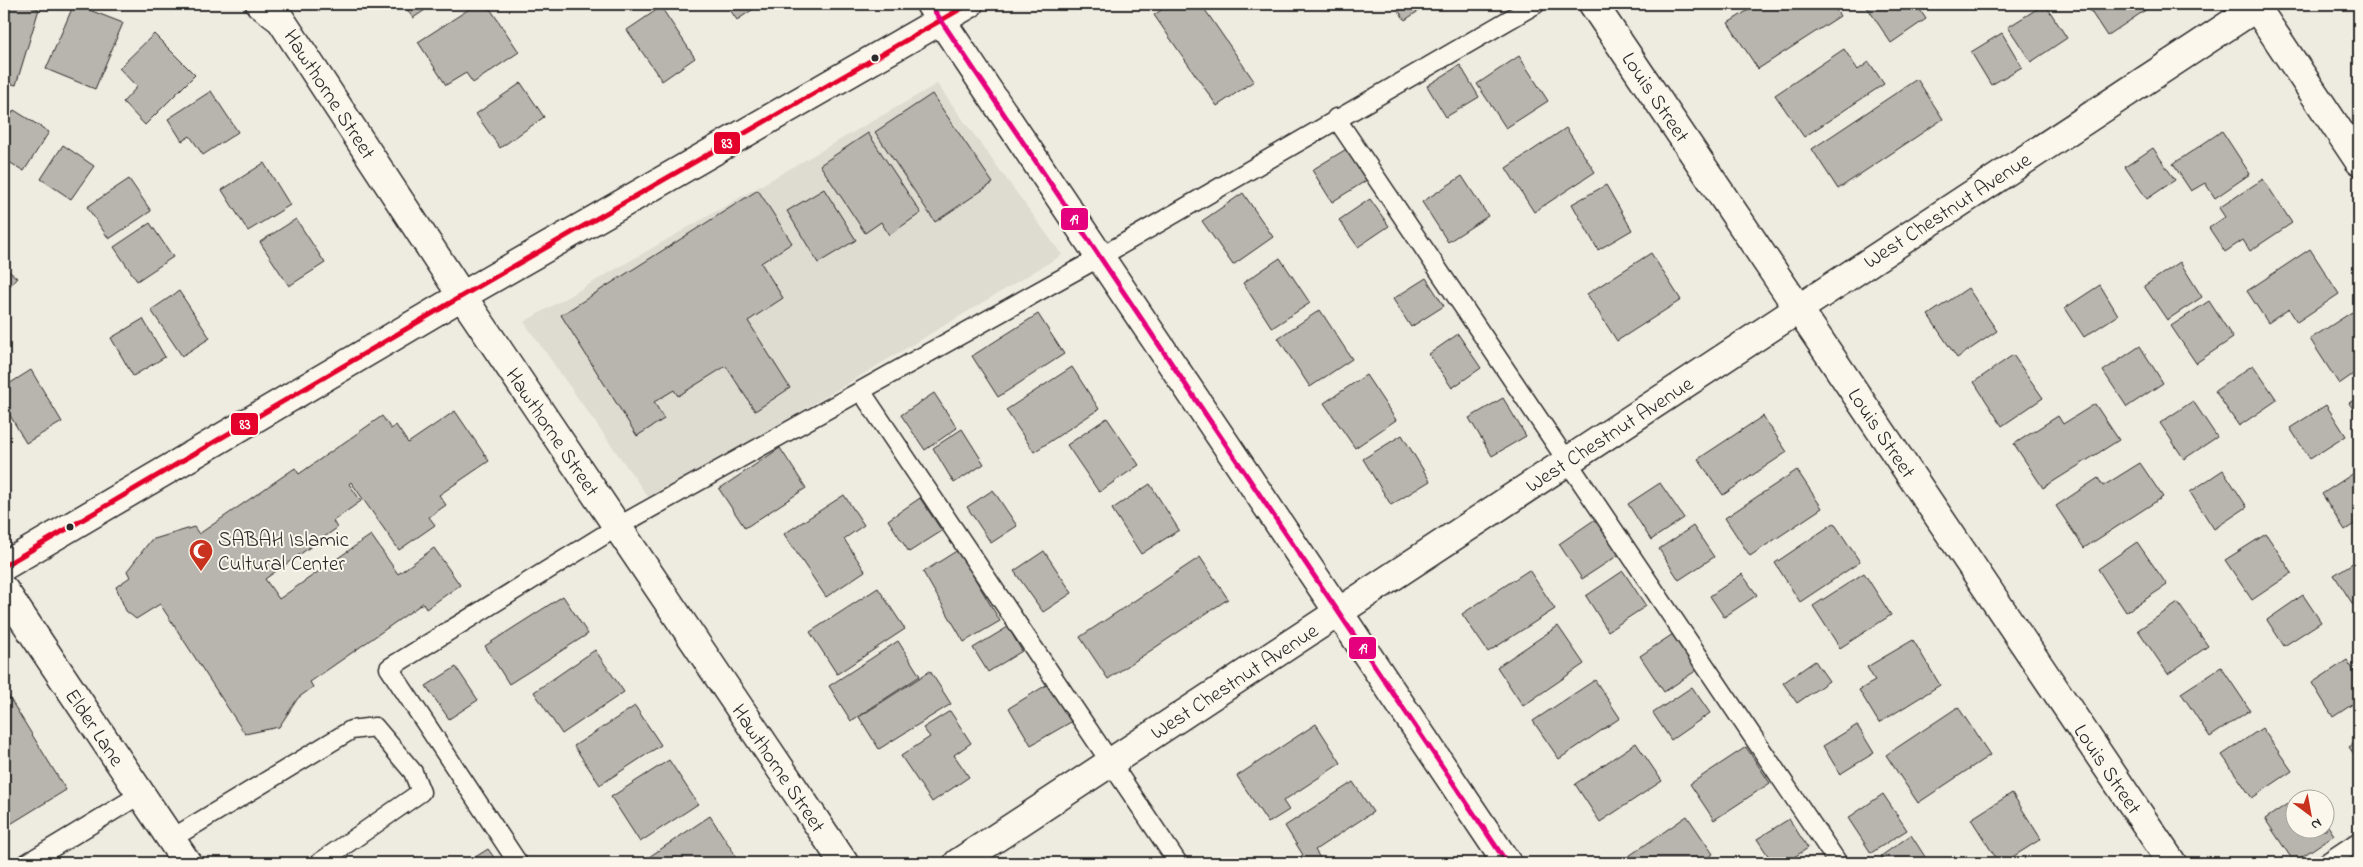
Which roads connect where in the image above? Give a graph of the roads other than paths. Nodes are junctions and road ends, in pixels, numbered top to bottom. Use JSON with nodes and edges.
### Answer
{"nodes":[{"id":1,"x":260,"y":4,"type":"edge"},
{"id":2,"x":969,"y":4,"type":"edge"},
{"id":3,"x":1536,"y":4,"type":"edge"},
{"id":4,"x":1593,"y":4,"type":"edge"},
{"id":5,"x":2257,"y":5,"type":"edge"},
{"id":6,"x":935,"y":12,"type":"edge"},
{"id":7,"x":1336,"y":118,"type":"junction"},
{"id":8,"x":2359,"y":161,"type":"edge"},
{"id":9,"x":1100,"y":257,"type":"junction"},
{"id":10,"x":462,"y":296,"type":"junction"},
{"id":11,"x":1798,"y":308,"type":"junction"},
{"id":12,"x":862,"y":391,"type":"junction"},
{"id":13,"x":1568,"y":461,"type":"junction"},
{"id":14,"x":617,"y":527,"type":"junction"},
{"id":15,"x":4,"y":566,"type":"edge"},
{"id":16,"x":4,"y":590,"type":"edge"},
{"id":17,"x":1338,"y":612,"type":"junction"},
{"id":18,"x":1110,"y":763,"type":"junction"},
{"id":19,"x":141,"y":794,"type":"junction"},
{"id":20,"x":171,"y":839,"type":"junction"},
{"id":21,"x":2359,"y":841,"type":"edge"},
{"id":22,"x":27,"y":863,"type":"edge"},
{"id":23,"x":187,"y":863,"type":"edge"},
{"id":24,"x":319,"y":863,"type":"edge"},
{"id":25,"x":518,"y":863,"type":"edge"},
{"id":26,"x":844,"y":863,"type":"edge"},
{"id":27,"x":958,"y":863,"type":"edge"},
{"id":28,"x":1178,"y":863,"type":"edge"},
{"id":29,"x":1507,"y":863,"type":"edge"},
{"id":30,"x":1838,"y":863,"type":"edge"},
{"id":31,"x":2172,"y":863,"type":"edge"},
{"id":32,"x":2326,"y":863,"type":"edge"}],
"edges":[{"from":1,"to":10,"type":"street","name":"Hawthorne Street"},
{"from":2,"to":6,"type":"street"},
{"from":3,"to":7,"type":"lane"},
{"from":4,"to":11,"type":"street","name":"Louis Street"},
{"from":5,"to":8,"type":"street"},
{"from":5,"to":11,"type":"street","name":"West Chestnut Avenue"},
{"from":6,"to":9,"type":"street"},
{"from":6,"to":10,"type":"street"},
{"from":7,"to":9,"type":"lane"},
{"from":7,"to":13,"type":"lane"},
{"from":9,"to":12,"type":"lane"},
{"from":9,"to":17,"type":"street"},
{"from":10,"to":14,"type":"street","name":"Hawthorne Street"},
{"from":10,"to":15,"type":"street"},
{"from":11,"to":13,"type":"street","name":"West Chestnut Avenue"},
{"from":11,"to":31,"type":"street","name":"Louis Street"},
{"from":12,"to":14,"type":"lane"},
{"from":12,"to":18,"type":"lane"},
{"from":13,"to":17,"type":"street","name":"West Chestnut Avenue"},
{"from":13,"to":30,"type":"lane"},
{"from":14,"to":25,"type":"lane"},
{"from":14,"to":26,"type":"street","name":"Hawthorne Street"},
{"from":16,"to":19,"type":"street","name":"Elder Lane"},
{"from":17,"to":18,"type":"street","name":"West Chestnut Avenue"},
{"from":17,"to":29,"type":"street"},
{"from":18,"to":27,"type":"street","name":"West Chestnut Avenue"},
{"from":18,"to":28,"type":"lane"},
{"from":19,"to":20,"type":"street","name":"Elder Lane"},
{"from":19,"to":22,"type":"lane"},
{"from":20,"to":23,"type":"street","name":"Elder Lane"},
{"from":20,"to":24,"type":"lane"},
{"from":21,"to":32,"type":"lane"}]}
